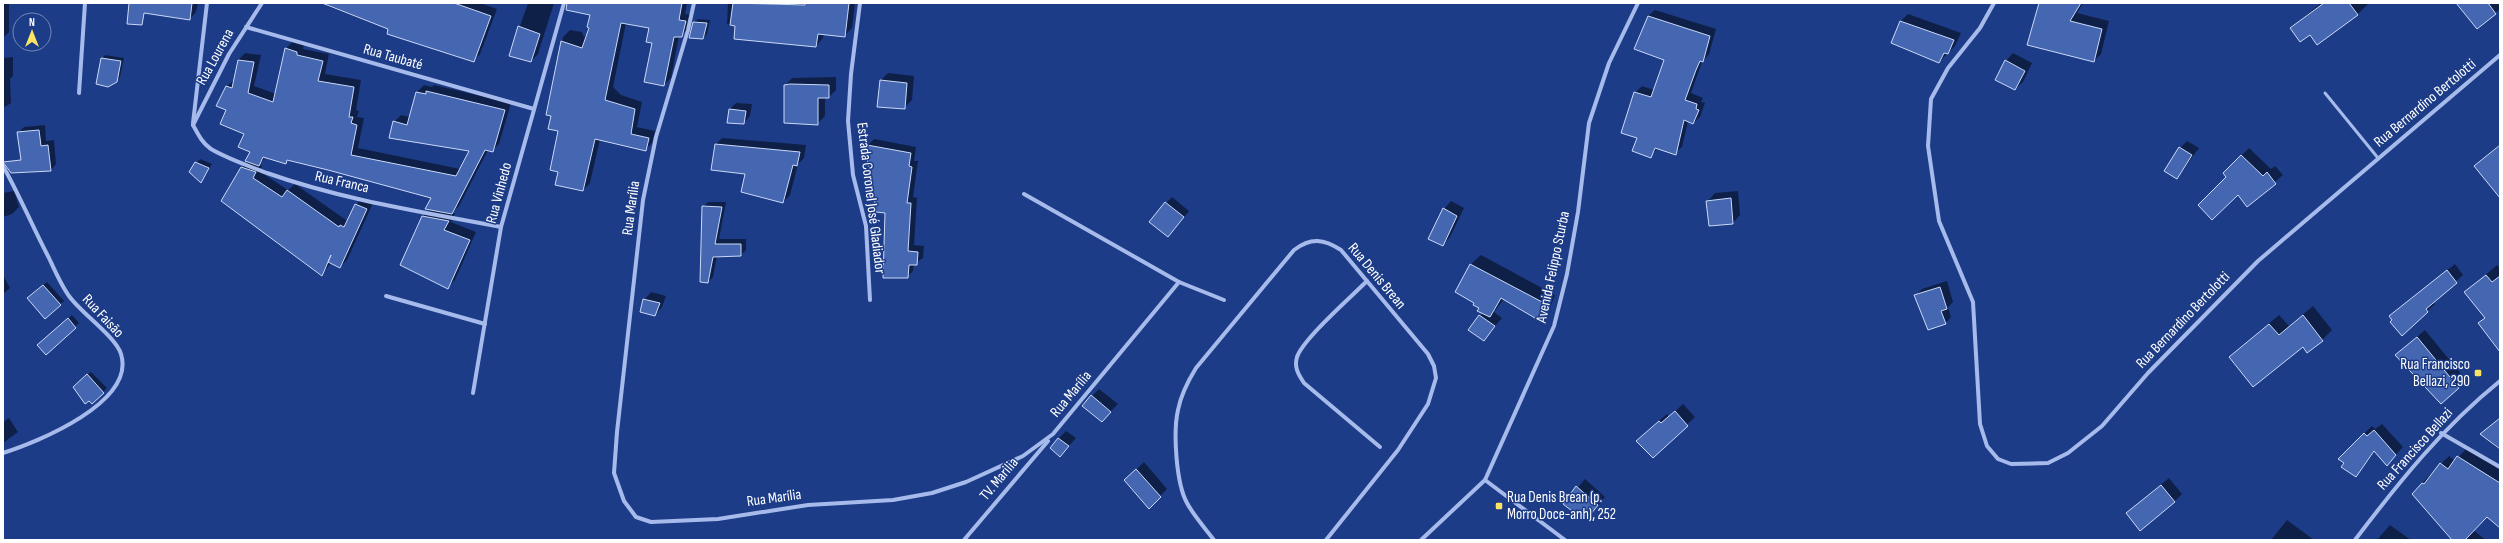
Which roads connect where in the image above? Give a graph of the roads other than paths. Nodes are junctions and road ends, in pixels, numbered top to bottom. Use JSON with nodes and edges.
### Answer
{"nodes":[{"id":1,"x":85,"y":3,"type":"edge"},
{"id":2,"x":207,"y":3,"type":"edge"},
{"id":3,"x":262,"y":3,"type":"edge"},
{"id":4,"x":564,"y":3,"type":"edge"},
{"id":5,"x":694,"y":3,"type":"edge"},
{"id":6,"x":860,"y":3,"type":"edge"},
{"id":7,"x":1638,"y":3,"type":"edge"},
{"id":8,"x":1994,"y":3,"type":"edge"},
{"id":9,"x":246,"y":27,"type":"junction"},
{"id":10,"x":2500,"y":55,"type":"edge"},
{"id":11,"x":2325,"y":93,"type":"dead end"},
{"id":12,"x":79,"y":94,"type":"dead end"},
{"id":13,"x":534,"y":109,"type":"junction"},
{"id":14,"x":193,"y":125,"type":"junction"},
{"id":15,"x":2378,"y":158,"type":"junction"},
{"id":16,"x":3,"y":166,"type":"edge"},
{"id":17,"x":1024,"y":194,"type":"dead end"},
{"id":18,"x":501,"y":227,"type":"junction"},
{"id":19,"x":1367,"y":281,"type":"junction"},
{"id":20,"x":1179,"y":282,"type":"junction"},
{"id":21,"x":386,"y":296,"type":"dead end"},
{"id":22,"x":870,"y":300,"type":"dead end"},
{"id":23,"x":1224,"y":300,"type":"dead end"},
{"id":24,"x":485,"y":324,"type":"junction"},
{"id":25,"x":2500,"y":381,"type":"edge"},
{"id":26,"x":473,"y":393,"type":"dead end"},
{"id":27,"x":2441,"y":433,"type":"junction"},
{"id":28,"x":1053,"y":434,"type":"junction"},
{"id":29,"x":1380,"y":447,"type":"dead end"},
{"id":30,"x":3,"y":453,"type":"edge"},
{"id":31,"x":2500,"y":467,"type":"edge"},
{"id":32,"x":1485,"y":480,"type":"junction"},
{"id":33,"x":964,"y":540,"type":"edge"},
{"id":34,"x":1214,"y":540,"type":"edge"},
{"id":35,"x":1326,"y":540,"type":"edge"},
{"id":36,"x":1421,"y":540,"type":"edge"},
{"id":37,"x":1565,"y":540,"type":"edge"},
{"id":38,"x":2355,"y":540,"type":"edge"}],
"edges":[{"from":1,"to":12,"type":"street"},
{"from":2,"to":14,"type":"street"},
{"from":3,"to":9,"type":"street","name":"Rua Lourena"},
{"from":4,"to":13,"type":"street","name":"Rua Vinhedo"},
{"from":5,"to":28,"type":"street","name":"Rua Marília"},
{"from":6,"to":22,"type":"street","name":"Estrada Coronel José Gladiador"},
{"from":7,"to":32,"type":"street","name":"Avenida Felippo Sturba"},
{"from":8,"to":15,"type":"street","name":"Rua Bernardino Bertolotti"},
{"from":9,"to":13,"type":"street","name":"Rua Taubaté"},
{"from":9,"to":14,"type":"street","name":"Rua Lourena"},
{"from":10,"to":15,"type":"street","name":"Rua Bernardino Bertolotti"},
{"from":11,"to":15,"type":"lane"},
{"from":13,"to":18,"type":"street","name":"Rua Vinhedo"},
{"from":14,"to":18,"type":"street","name":"Rua Franca"},
{"from":16,"to":30,"type":"street","name":"Rua Faisão"},
{"from":17,"to":20,"type":"street"},
{"from":18,"to":24,"type":"street","name":"Rua Vinhedo"},
{"from":19,"to":29,"type":"street"},
{"from":19,"to":34,"type":"street","name":"Rua Denis Brean"},
{"from":19,"to":35,"type":"street","name":"Rua Denis Brean"},
{"from":20,"to":23,"type":"street"},
{"from":20,"to":28,"type":"street","name":"Rua Marília"},
{"from":21,"to":24,"type":"street"},
{"from":24,"to":26,"type":"street","name":"Rua Vinhedo"},
{"from":25,"to":27,"type":"street","name":"Rua Francisco Bellazi"},
{"from":27,"to":31,"type":"street"},
{"from":27,"to":38,"type":"street","name":"Rua Francisco Bellazi"},
{"from":28,"to":33,"type":"street","name":"TV. Marilia"},
{"from":32,"to":36,"type":"street"},
{"from":32,"to":37,"type":"street"}]}
